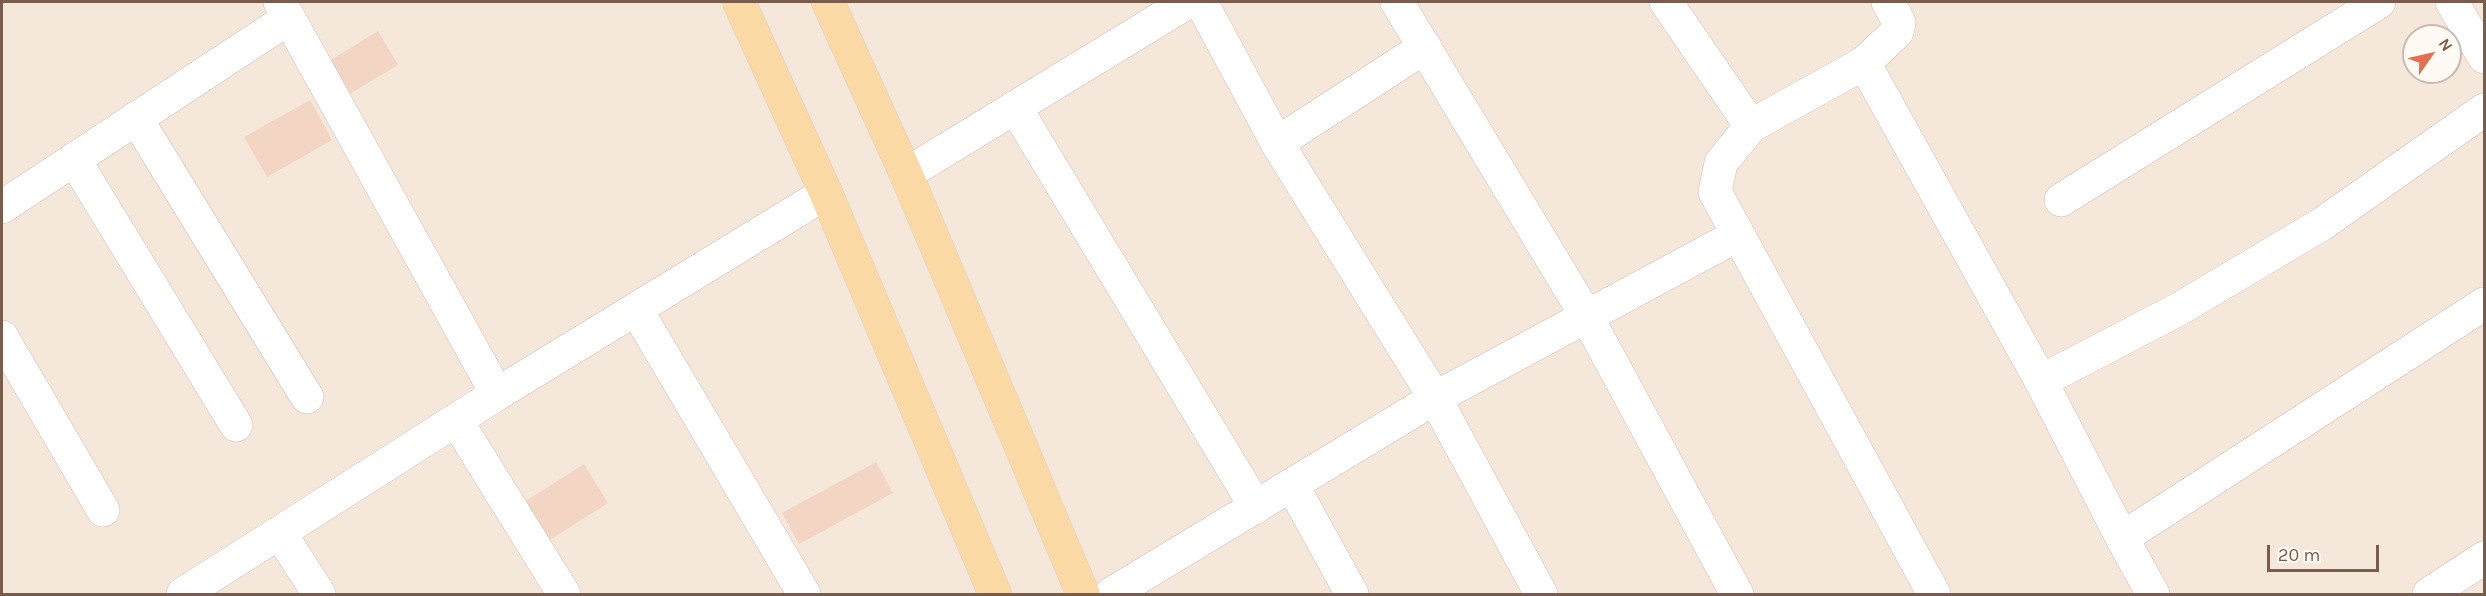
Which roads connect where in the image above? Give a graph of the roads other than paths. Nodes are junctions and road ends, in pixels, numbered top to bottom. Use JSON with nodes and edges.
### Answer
{"nodes":[{"id":1,"x":740,"y":2,"type":"edge"},
{"id":2,"x":828,"y":2,"type":"edge"},
{"id":3,"x":1188,"y":2,"type":"edge"},
{"id":4,"x":1201,"y":2,"type":"edge"},
{"id":5,"x":1397,"y":2,"type":"edge"},
{"id":6,"x":1666,"y":2,"type":"edge"},
{"id":7,"x":1888,"y":2,"type":"edge"},
{"id":8,"x":2379,"y":2,"type":"edge"},
{"id":9,"x":2452,"y":2,"type":"edge"},
{"id":10,"x":285,"y":10,"type":"edge"},
{"id":11,"x":1425,"y":47,"type":"junction"},
{"id":12,"x":2484,"y":57,"type":"edge"},
{"id":13,"x":1864,"y":63,"type":"junction"},
{"id":14,"x":1015,"y":107,"type":"junction"},
{"id":15,"x":2484,"y":110,"type":"edge"},
{"id":16,"x":136,"y":118,"type":"junction"},
{"id":17,"x":1751,"y":126,"type":"junction"},
{"id":18,"x":1277,"y":143,"type":"junction"},
{"id":19,"x":74,"y":159,"type":"junction"},
{"id":20,"x":906,"y":174,"type":"junction"},
{"id":21,"x":826,"y":193,"type":"junction"},
{"id":22,"x":2061,"y":200,"type":"dead end"},
{"id":23,"x":2,"y":207,"type":"edge"},
{"id":24,"x":1738,"y":235,"type":"junction"},
{"id":25,"x":2484,"y":304,"type":"edge"},
{"id":26,"x":636,"y":309,"type":"junction"},
{"id":27,"x":1587,"y":317,"type":"junction"},
{"id":28,"x":2,"y":338,"type":"edge"},
{"id":29,"x":2041,"y":381,"type":"junction"},
{"id":30,"x":497,"y":394,"type":"junction"},
{"id":31,"x":308,"y":397,"type":"dead end"},
{"id":32,"x":1435,"y":398,"type":"junction"},
{"id":33,"x":456,"y":420,"type":"junction"},
{"id":34,"x":236,"y":425,"type":"dead end"},
{"id":35,"x":1292,"y":485,"type":"junction"},
{"id":36,"x":1256,"y":507,"type":"junction"},
{"id":37,"x":103,"y":510,"type":"dead end"},
{"id":38,"x":280,"y":533,"type":"junction"},
{"id":39,"x":2122,"y":538,"type":"junction"},
{"id":40,"x":2484,"y":558,"type":"edge"},
{"id":41,"x":183,"y":594,"type":"edge"},
{"id":42,"x":319,"y":594,"type":"edge"},
{"id":43,"x":564,"y":594,"type":"edge"},
{"id":44,"x":804,"y":594,"type":"edge"},
{"id":45,"x":995,"y":594,"type":"edge"},
{"id":46,"x":1083,"y":594,"type":"edge"},
{"id":47,"x":1112,"y":594,"type":"edge"},
{"id":48,"x":1352,"y":594,"type":"edge"},
{"id":49,"x":1541,"y":594,"type":"edge"},
{"id":50,"x":1737,"y":594,"type":"edge"},
{"id":51,"x":1934,"y":594,"type":"edge"},
{"id":52,"x":2153,"y":594,"type":"edge"},
{"id":53,"x":2429,"y":594,"type":"edge"}],
"edges":[{"from":1,"to":21,"type":"main road"},
{"from":2,"to":20,"type":"main road"},
{"from":3,"to":14,"type":"street"},
{"from":4,"to":18,"type":"street"},
{"from":5,"to":11,"type":"street"},
{"from":6,"to":17,"type":"street"},
{"from":7,"to":13,"type":"street"},
{"from":8,"to":22,"type":"street"},
{"from":9,"to":12,"type":"street"},
{"from":10,"to":16,"type":"street"},
{"from":10,"to":30,"type":"street"},
{"from":11,"to":18,"type":"street"},
{"from":11,"to":27,"type":"street"},
{"from":13,"to":17,"type":"street"},
{"from":13,"to":29,"type":"street"},
{"from":14,"to":20,"type":"street"},
{"from":14,"to":36,"type":"street"},
{"from":15,"to":29,"type":"street"},
{"from":16,"to":19,"type":"street"},
{"from":16,"to":31,"type":"street"},
{"from":17,"to":24,"type":"street"},
{"from":18,"to":32,"type":"street"},
{"from":19,"to":23,"type":"street"},
{"from":19,"to":34,"type":"street"},
{"from":20,"to":46,"type":"main road"},
{"from":21,"to":26,"type":"street"},
{"from":21,"to":45,"type":"main road"},
{"from":24,"to":27,"type":"street"},
{"from":24,"to":51,"type":"street"},
{"from":25,"to":39,"type":"street"},
{"from":26,"to":30,"type":"street"},
{"from":26,"to":44,"type":"street"},
{"from":27,"to":32,"type":"street"},
{"from":27,"to":50,"type":"street"},
{"from":28,"to":37,"type":"street"},
{"from":29,"to":39,"type":"street"},
{"from":30,"to":33,"type":"street"},
{"from":32,"to":35,"type":"street"},
{"from":32,"to":49,"type":"street"},
{"from":33,"to":38,"type":"street"},
{"from":33,"to":43,"type":"street"},
{"from":35,"to":36,"type":"street"},
{"from":35,"to":48,"type":"street"},
{"from":36,"to":47,"type":"street"},
{"from":38,"to":41,"type":"street"},
{"from":38,"to":42,"type":"street"},
{"from":39,"to":52,"type":"street"},
{"from":40,"to":53,"type":"street"}]}
